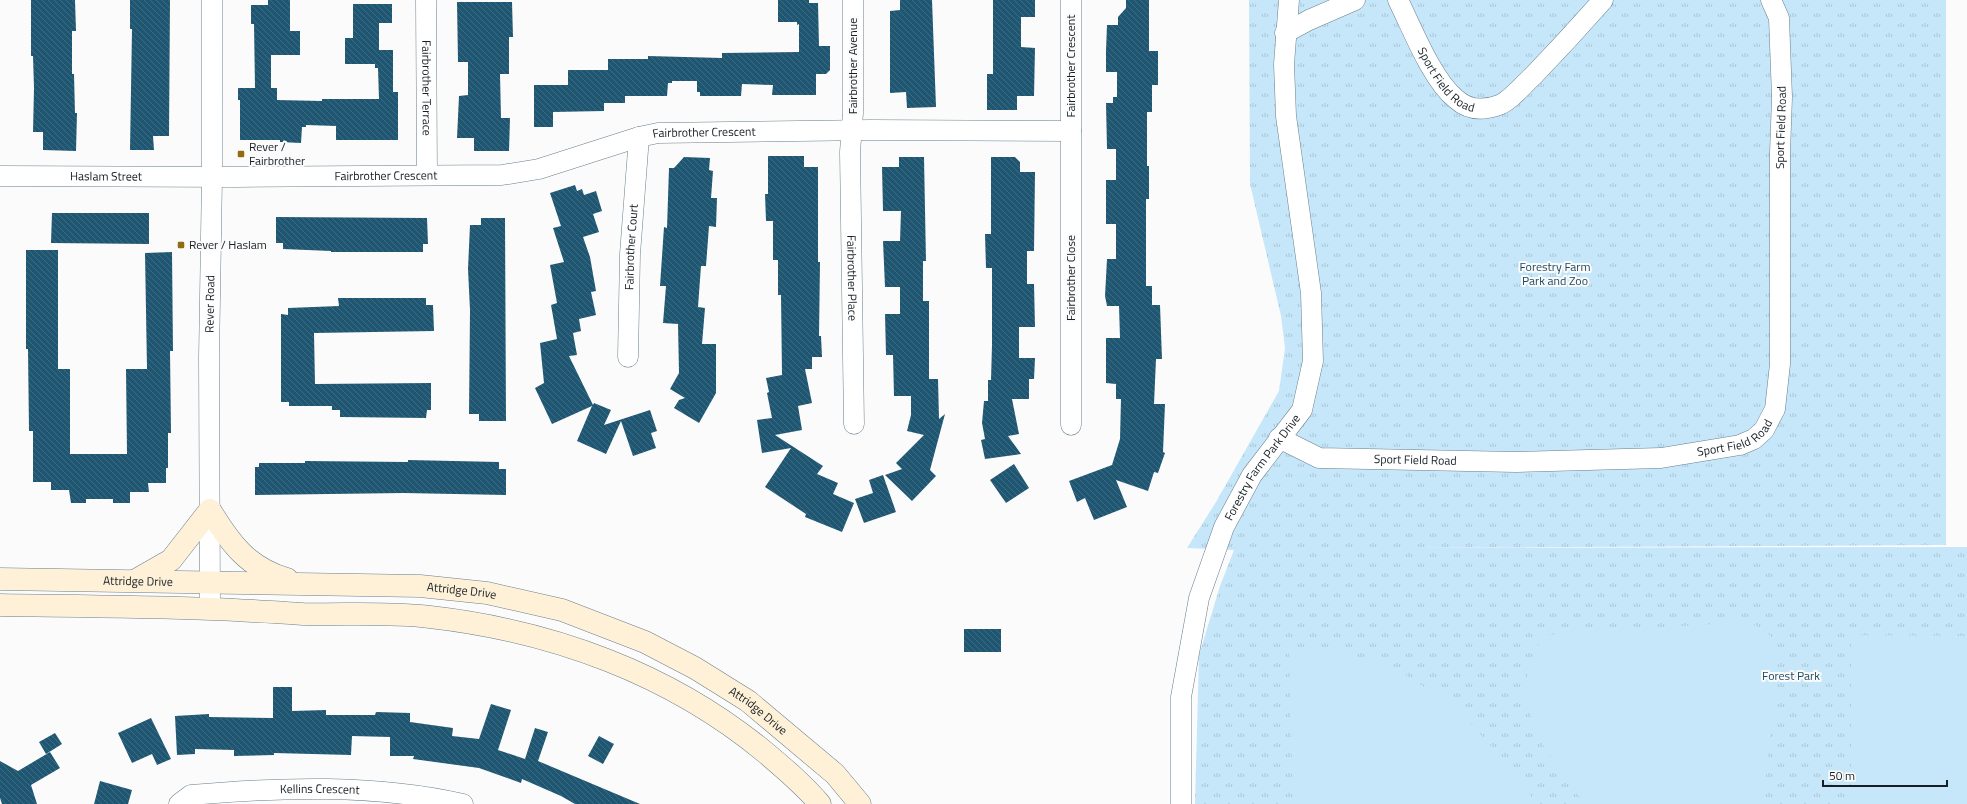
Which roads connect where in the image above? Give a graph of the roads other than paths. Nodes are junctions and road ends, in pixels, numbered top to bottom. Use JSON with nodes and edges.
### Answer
{"nodes":[{"id":1,"x":212,"y":0,"type":"edge"},
{"id":2,"x":426,"y":0,"type":"edge"},
{"id":3,"x":853,"y":0,"type":"edge"},
{"id":4,"x":1072,"y":0,"type":"edge"},
{"id":5,"x":1289,"y":0,"type":"edge"},
{"id":6,"x":1355,"y":0,"type":"edge"},
{"id":7,"x":1398,"y":0,"type":"edge"},
{"id":8,"x":1603,"y":0,"type":"edge"},
{"id":9,"x":1771,"y":0,"type":"edge"},
{"id":10,"x":1285,"y":33,"type":"junction"},
{"id":11,"x":1071,"y":131,"type":"junction"},
{"id":12,"x":851,"y":132,"type":"junction"},
{"id":13,"x":639,"y":137,"type":"junction"},
{"id":14,"x":427,"y":175,"type":"junction"},
{"id":15,"x":0,"y":176,"type":"edge"},
{"id":16,"x":212,"y":177,"type":"junction"},
{"id":17,"x":628,"y":357,"type":"dead end"},
{"id":18,"x":854,"y":424,"type":"dead end"},
{"id":19,"x":1070,"y":424,"type":"dead end"},
{"id":20,"x":1280,"y":438,"type":"junction"},
{"id":21,"x":210,"y":510,"type":"junction"},
{"id":22,"x":0,"y":579,"type":"edge"},
{"id":23,"x":136,"y":580,"type":"junction"},
{"id":24,"x":211,"y":582,"type":"junction"},
{"id":25,"x":297,"y":582,"type":"junction"},
{"id":26,"x":0,"y":605,"type":"edge"},
{"id":27,"x":210,"y":609,"type":"junction"},
{"id":28,"x":380,"y":798,"type":"edge"},
{"id":29,"x":179,"y":804,"type":"edge"},
{"id":30,"x":463,"y":804,"type":"edge"},
{"id":31,"x":820,"y":804,"type":"edge"},
{"id":32,"x":860,"y":804,"type":"edge"},
{"id":33,"x":1181,"y":804,"type":"edge"}],
"edges":[{"from":1,"to":16,"type":"street","name":"Rever Road"},
{"from":2,"to":14,"type":"street","name":"Fairbrother Terrace"},
{"from":3,"to":12,"type":"street","name":"Fairbrother Avenue"},
{"from":4,"to":11,"type":"street","name":"Fairbrother Crescent"},
{"from":5,"to":10,"type":"street","name":"Forestry Farm Park Drive"},
{"from":6,"to":10,"type":"street"},
{"from":7,"to":8,"type":"street","name":"Sport Field Road"},
{"from":9,"to":20,"type":"street","name":"Sport Field Road"},
{"from":10,"to":20,"type":"street","name":"Forestry Farm Park Drive"},
{"from":11,"to":12,"type":"street","name":"Fairbrother Crescent"},
{"from":11,"to":19,"type":"street","name":"Fairbrother Close"},
{"from":12,"to":13,"type":"street","name":"Fairbrother Crescent"},
{"from":12,"to":18,"type":"street","name":"Fairbrother Place"},
{"from":13,"to":14,"type":"street","name":"Fairbrother Crescent"},
{"from":13,"to":17,"type":"street","name":"Fairbrother Court"},
{"from":14,"to":16,"type":"street","name":"Fairbrother Crescent"},
{"from":15,"to":16,"type":"street","name":"Haslam Street"},
{"from":16,"to":21,"type":"street","name":"Rever Road"},
{"from":20,"to":33,"type":"street","name":"Forestry Farm Park Drive"},
{"from":21,"to":23,"type":"main road"},
{"from":21,"to":24,"type":"street","name":"Rever Road"},
{"from":21,"to":25,"type":"main road"},
{"from":22,"to":23,"type":"main road","name":"Attridge Drive"},
{"from":23,"to":24,"type":"main road","name":"Attridge Drive"},
{"from":24,"to":25,"type":"main road","name":"Attridge Drive"},
{"from":24,"to":27,"type":"street","name":"Rever Road"},
{"from":25,"to":32,"type":"main road","name":"Attridge Drive"},
{"from":26,"to":27,"type":"main road"},
{"from":27,"to":31,"type":"main road"},
{"from":28,"to":29,"type":"street","name":"Kellins Crescent"},
{"from":28,"to":30,"type":"street","name":"Kellins Crescent"}]}
